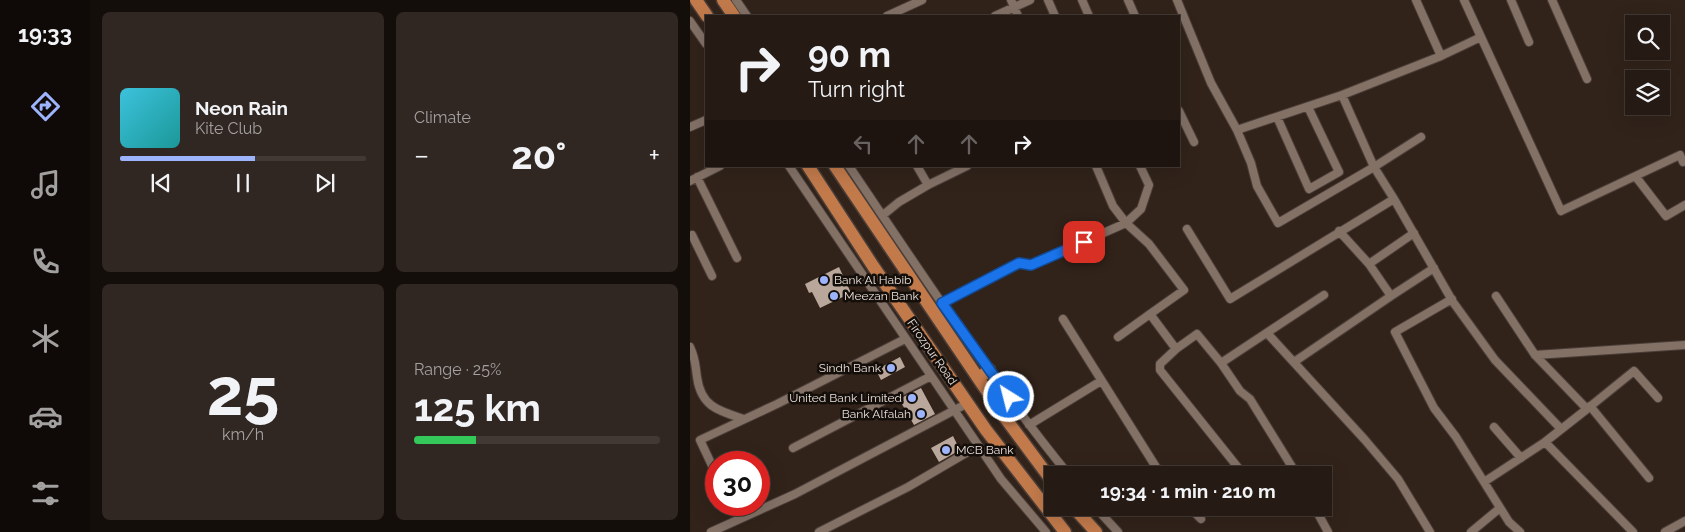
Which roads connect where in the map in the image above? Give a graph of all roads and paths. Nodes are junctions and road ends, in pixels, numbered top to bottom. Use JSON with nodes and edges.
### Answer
{"nodes":[{"id":1,"x":696,"y":0,"type":"edge"},
{"id":2,"x":723,"y":0,"type":"edge"},
{"id":3,"x":736,"y":0,"type":"edge"},
{"id":4,"x":921,"y":0,"type":"edge"},
{"id":5,"x":1030,"y":0,"type":"edge"},
{"id":6,"x":1048,"y":0,"type":"edge"},
{"id":7,"x":1082,"y":0,"type":"edge"},
{"id":8,"x":1128,"y":0,"type":"edge"},
{"id":9,"x":1177,"y":0,"type":"edge"},
{"id":10,"x":1416,"y":0,"type":"edge"},
{"id":11,"x":1464,"y":0,"type":"edge"},
{"id":12,"x":1511,"y":0,"type":"edge"},
{"id":13,"x":1552,"y":0,"type":"edge"},
{"id":14,"x":1012,"y":4,"type":"edge"},
{"id":15,"x":706,"y":15,"type":"edge"},
{"id":16,"x":733,"y":15,"type":"edge"},
{"id":17,"x":746,"y":15,"type":"edge"},
{"id":18,"x":889,"y":15,"type":"edge"},
{"id":19,"x":996,"y":15,"type":"edge"},
{"id":20,"x":1055,"y":15,"type":"edge"},
{"id":21,"x":1089,"y":15,"type":"edge"},
{"id":22,"x":1135,"y":15,"type":"edge"},
{"id":23,"x":690,"y":20,"type":"edge"},
{"id":24,"x":1481,"y":37,"type":"junction"},
{"id":25,"x":705,"y":42,"type":"edge"},
{"id":26,"x":1529,"y":42,"type":"dead end"},
{"id":27,"x":1441,"y":56,"type":"junction"},
{"id":28,"x":1587,"y":79,"type":"dead end"},
{"id":29,"x":1342,"y":95,"type":"junction"},
{"id":30,"x":1308,"y":107,"type":"junction"},
{"id":31,"x":1180,"y":113,"type":"edge"},
{"id":32,"x":1277,"y":117,"type":"junction"},
{"id":33,"x":705,"y":120,"type":"edge"},
{"id":34,"x":690,"y":128,"type":"edge"},
{"id":35,"x":1237,"y":130,"type":"junction"},
{"id":36,"x":1422,"y":137,"type":"dead end"},
{"id":37,"x":1194,"y":142,"type":"dead end"},
{"id":38,"x":1683,"y":162,"type":"dead end"},
{"id":39,"x":718,"y":167,"type":"edge"},
{"id":40,"x":790,"y":167,"type":"edge"},
{"id":41,"x":809,"y":167,"type":"edge"},
{"id":42,"x":836,"y":167,"type":"edge"},
{"id":43,"x":918,"y":167,"type":"edge"},
{"id":44,"x":965,"y":167,"type":"edge"},
{"id":45,"x":1096,"y":167,"type":"edge"},
{"id":46,"x":1140,"y":167,"type":"edge"},
{"id":47,"x":1374,"y":167,"type":"junction"},
{"id":48,"x":853,"y":168,"type":"edge"},
{"id":49,"x":1636,"y":177,"type":"junction"},
{"id":50,"x":694,"y":179,"type":"edge"},
{"id":51,"x":928,"y":185,"type":"junction"},
{"id":52,"x":1394,"y":199,"type":"junction"},
{"id":53,"x":1685,"y":205,"type":"edge"},
{"id":54,"x":883,"y":215,"type":"junction"},
{"id":55,"x":1126,"y":222,"type":"junction"},
{"id":56,"x":1187,"y":230,"type":"dead end"},
{"id":57,"x":1339,"y":231,"type":"junction"},
{"id":58,"x":1414,"y":233,"type":"junction"},
{"id":59,"x":691,"y":234,"type":"edge"},
{"id":60,"x":736,"y":258,"type":"dead end"},
{"id":61,"x":1368,"y":264,"type":"junction"},
{"id":62,"x":1434,"y":268,"type":"junction"},
{"id":63,"x":712,"y":276,"type":"dead end"},
{"id":64,"x":1324,"y":295,"type":"dead end"},
{"id":65,"x":1391,"y":296,"type":"junction"},
{"id":66,"x":1496,"y":296,"type":"dead end"},
{"id":67,"x":1452,"y":299,"type":"junction"},
{"id":68,"x":942,"y":303,"type":"junction"},
{"id":69,"x":1150,"y":314,"type":"junction"},
{"id":70,"x":1063,"y":319,"type":"dead end"},
{"id":71,"x":1267,"y":333,"type":"junction"},
{"id":72,"x":1118,"y":337,"type":"dead end"},
{"id":73,"x":905,"y":339,"type":"junction"},
{"id":74,"x":1685,"y":345,"type":"edge"},
{"id":75,"x":690,"y":347,"type":"edge"},
{"id":76,"x":1176,"y":349,"type":"junction"},
{"id":77,"x":1534,"y":355,"type":"junction"},
{"id":78,"x":1294,"y":362,"type":"junction"},
{"id":79,"x":1221,"y":363,"type":"junction"},
{"id":80,"x":990,"y":370,"type":"junction"},
{"id":81,"x":930,"y":376,"type":"junction"},
{"id":82,"x":979,"y":378,"type":"junction"},
{"id":83,"x":1101,"y":380,"type":"junction"},
{"id":84,"x":1658,"y":398,"type":"dead end"},
{"id":85,"x":968,"y":403,"type":"junction"},
{"id":86,"x":1589,"y":407,"type":"junction"},
{"id":87,"x":954,"y":411,"type":"junction"},
{"id":88,"x":744,"y":419,"type":"junction"},
{"id":89,"x":1029,"y":425,"type":"junction"},
{"id":90,"x":1494,"y":427,"type":"dead end"},
{"id":91,"x":1561,"y":429,"type":"junction"},
{"id":92,"x":1544,"y":442,"type":"junction"},
{"id":93,"x":978,"y":446,"type":"junction"},
{"id":94,"x":793,"y":448,"type":"dead end"},
{"id":95,"x":705,"y":451,"type":"edge"},
{"id":96,"x":1521,"y":458,"type":"junction"},
{"id":97,"x":1062,"y":466,"type":"edge"},
{"id":98,"x":1155,"y":466,"type":"edge"},
{"id":99,"x":1237,"y":466,"type":"edge"},
{"id":100,"x":1291,"y":466,"type":"edge"},
{"id":101,"x":1044,"y":471,"type":"edge"},
{"id":102,"x":1649,"y":478,"type":"dead end"},
{"id":103,"x":1484,"y":482,"type":"junction"},
{"id":104,"x":1500,"y":508,"type":"junction"},
{"id":105,"x":1075,"y":516,"type":"edge"},
{"id":106,"x":1082,"y":516,"type":"edge"},
{"id":107,"x":1103,"y":516,"type":"edge"},
{"id":108,"x":1199,"y":516,"type":"edge"},
{"id":109,"x":1319,"y":516,"type":"edge"},
{"id":110,"x":1202,"y":519,"type":"dead end"},
{"id":111,"x":1685,"y":522,"type":"edge"},
{"id":112,"x":1065,"y":531,"type":"edge"},
{"id":113,"x":711,"y":532,"type":"edge"},
{"id":114,"x":819,"y":532,"type":"edge"},
{"id":115,"x":1046,"y":532,"type":"edge"},
{"id":116,"x":1096,"y":532,"type":"edge"},
{"id":117,"x":1118,"y":532,"type":"edge"},
{"id":118,"x":1328,"y":532,"type":"edge"},
{"id":119,"x":1430,"y":532,"type":"edge"},
{"id":120,"x":1471,"y":532,"type":"edge"},
{"id":121,"x":1520,"y":532,"type":"edge"},
{"id":122,"x":1633,"y":532,"type":"edge"},
{"id":123,"x":1665,"y":532,"type":"edge"}],
"edges":[{"from":1,"to":15,"type":"highway"},
{"from":2,"to":16,"type":"highway"},
{"from":3,"to":17,"type":"street"},
{"from":4,"to":18,"type":"street"},
{"from":5,"to":14,"type":"street"},
{"from":6,"to":20,"type":"street"},
{"from":7,"to":21,"type":"street"},
{"from":8,"to":22,"type":"street"},
{"from":9,"to":35,"type":"street"},
{"from":10,"to":27,"type":"street"},
{"from":11,"to":24,"type":"street"},
{"from":12,"to":26,"type":"street"},
{"from":13,"to":28,"type":"street"},
{"from":14,"to":19,"type":"street"},
{"from":23,"to":25,"type":"street"},
{"from":24,"to":27,"type":"street"},
{"from":24,"to":49,"type":"street"},
{"from":27,"to":29,"type":"street"},
{"from":29,"to":30,"type":"street"},
{"from":29,"to":47,"type":"street"},
{"from":30,"to":32,"type":"street"},
{"from":30,"to":32,"type":"street"},
{"from":31,"to":37,"type":"street"},
{"from":32,"to":35,"type":"street"},
{"from":33,"to":34,"type":"street"},
{"from":35,"to":47,"type":"street"},
{"from":36,"to":47,"type":"street"},
{"from":38,"to":49,"type":"street"},
{"from":39,"to":50,"type":"street"},
{"from":40,"to":73,"type":"street"},
{"from":41,"to":85,"type":"highway","name":"Firozpur Road"},
{"from":42,"to":82,"type":"highway","name":"Firozpur Road"},
{"from":43,"to":51,"type":"street"},
{"from":44,"to":51,"type":"street"},
{"from":45,"to":55,"type":"street"},
{"from":46,"to":55,"type":"street"},
{"from":47,"to":52,"type":"street"},
{"from":48,"to":54,"type":"street"},
{"from":49,"to":53,"type":"street"},
{"from":50,"to":60,"type":"street"},
{"from":51,"to":54,"type":"street"},
{"from":52,"to":57,"type":"street"},
{"from":52,"to":58,"type":"street"},
{"from":54,"to":68,"type":"street"},
{"from":55,"to":68,"type":"street"},
{"from":55,"to":69,"type":"street"},
{"from":56,"to":57,"type":"street"},
{"from":57,"to":61,"type":"street"},
{"from":58,"to":61,"type":"street"},
{"from":58,"to":62,"type":"street"},
{"from":59,"to":63,"type":"street"},
{"from":61,"to":65,"type":"street"},
{"from":62,"to":65,"type":"street"},
{"from":62,"to":67,"type":"street"},
{"from":64,"to":71,"type":"street"},
{"from":65,"to":78,"type":"street"},
{"from":66,"to":77,"type":"street"},
{"from":67,"to":91,"type":"street"},
{"from":67,"to":103,"type":"street"},
{"from":68,"to":80,"type":"street"},
{"from":69,"to":72,"type":"street"},
{"from":69,"to":76,"type":"street"},
{"from":70,"to":83,"type":"street"},
{"from":71,"to":78,"type":"street"},
{"from":71,"to":79,"type":"street"},
{"from":73,"to":81,"type":"street"},
{"from":73,"to":88,"type":"street"},
{"from":74,"to":77,"type":"street"},
{"from":75,"to":88,"type":"street"},
{"from":76,"to":79,"type":"street"},
{"from":76,"to":99,"type":"street"},
{"from":77,"to":86,"type":"street"},
{"from":78,"to":119,"type":"street"},
{"from":79,"to":100,"type":"street"},
{"from":80,"to":82,"type":"highway"},
{"from":80,"to":89,"type":"street"},
{"from":81,"to":87,"type":"street"},
{"from":81,"to":94,"type":"street"},
{"from":82,"to":101,"type":"highway","name":"Firozpur Road"},
{"from":83,"to":89,"type":"street"},
{"from":83,"to":98,"type":"street"},
{"from":84,"to":86,"type":"street"},
{"from":85,"to":87,"type":"street"},
{"from":85,"to":112,"type":"highway","name":"Firozpur Road"},
{"from":86,"to":91,"type":"street"},
{"from":86,"to":102,"type":"street"},
{"from":87,"to":93,"type":"street"},
{"from":87,"to":113,"type":"street"},
{"from":88,"to":95,"type":"street"},
{"from":89,"to":97,"type":"street"},
{"from":90,"to":96,"type":"street"},
{"from":91,"to":92,"type":"street"},
{"from":92,"to":96,"type":"street"},
{"from":92,"to":122,"type":"street"},
{"from":93,"to":114,"type":"street"},
{"from":93,"to":115,"type":"street"},
{"from":96,"to":103,"type":"street"},
{"from":103,"to":104,"type":"street"},
{"from":104,"to":120,"type":"street"},
{"from":104,"to":121,"type":"street"},
{"from":105,"to":112,"type":"highway"},
{"from":106,"to":116,"type":"highway"},
{"from":107,"to":117,"type":"street"},
{"from":108,"to":110,"type":"street"},
{"from":109,"to":118,"type":"street"},
{"from":111,"to":123,"type":"street"}]}
